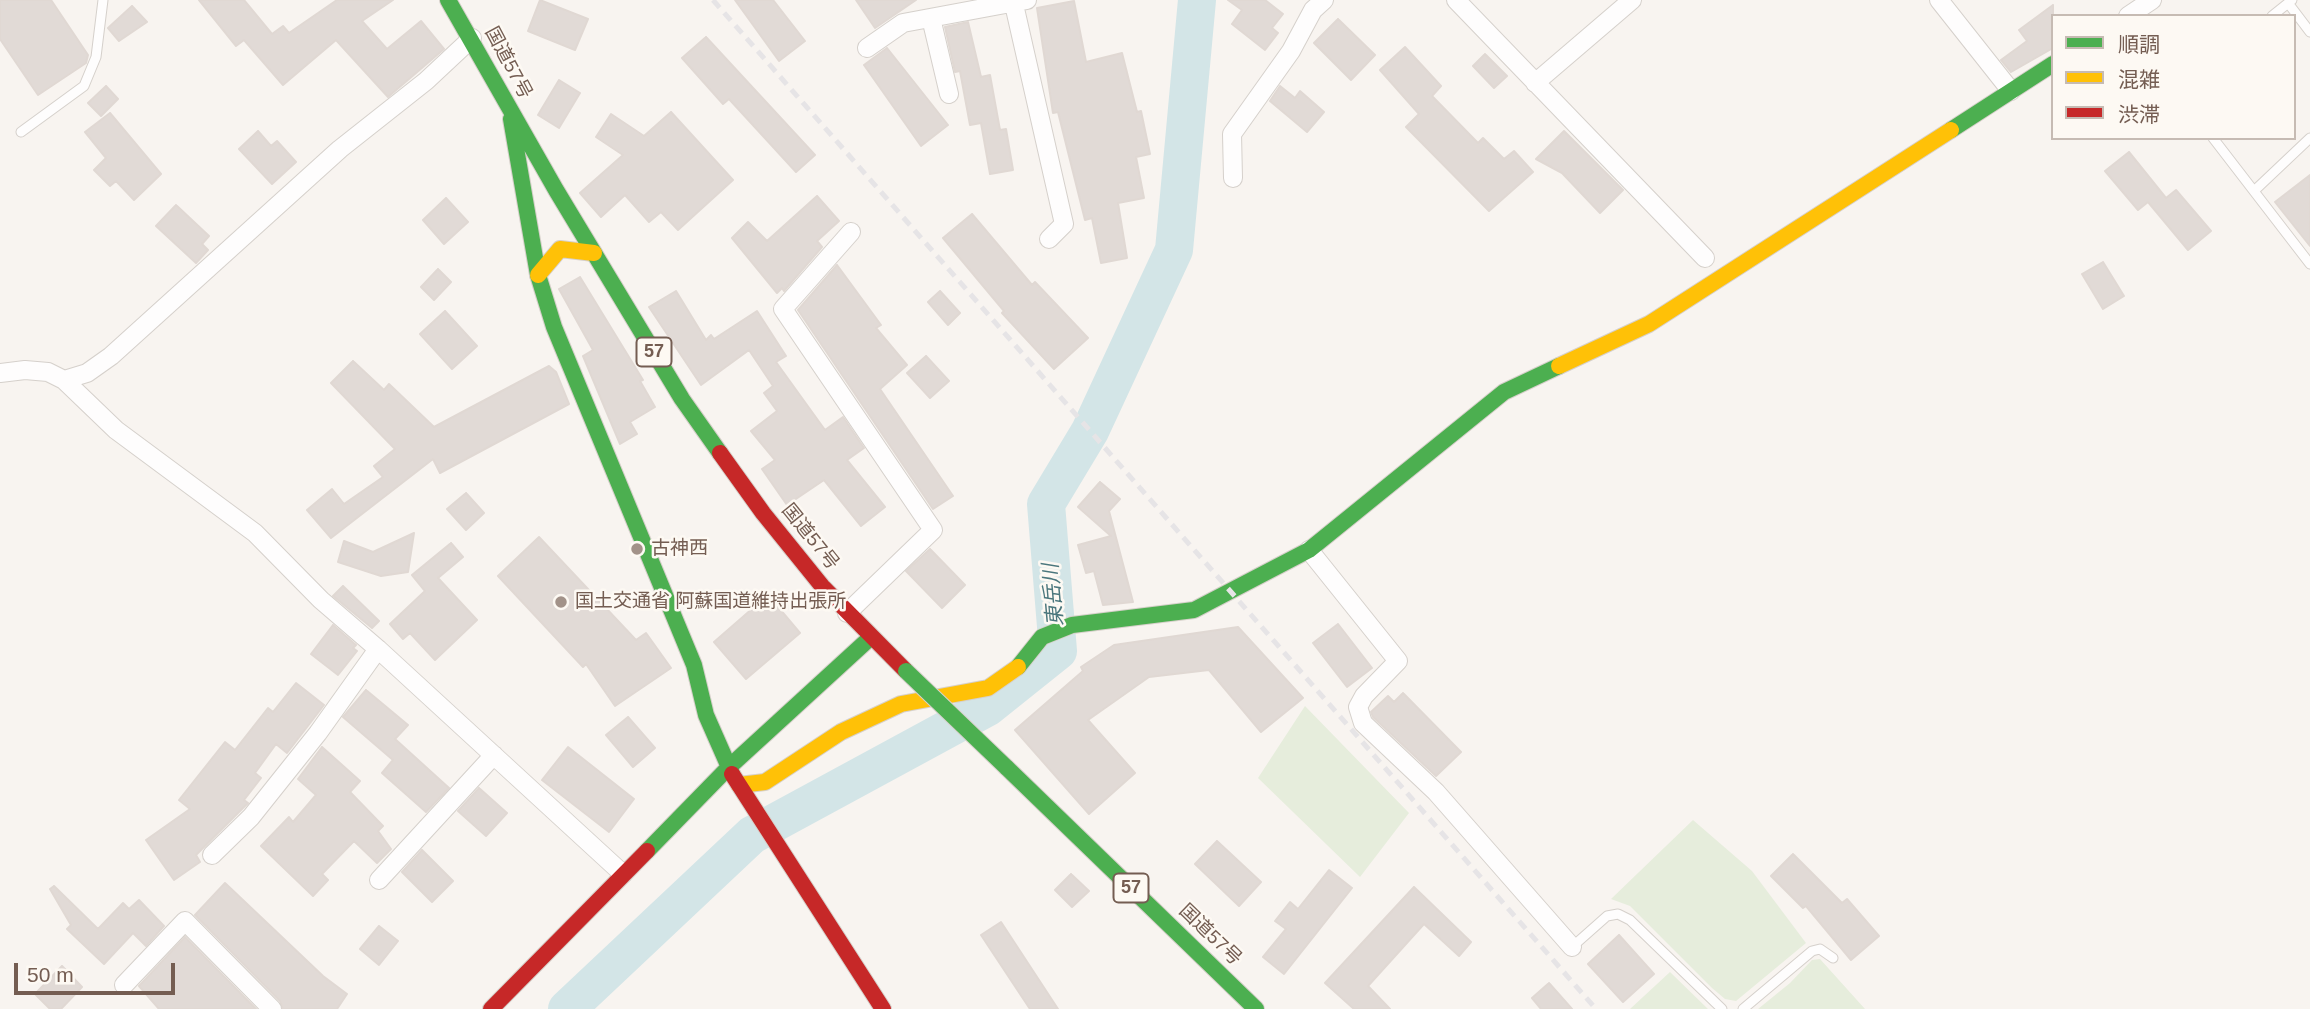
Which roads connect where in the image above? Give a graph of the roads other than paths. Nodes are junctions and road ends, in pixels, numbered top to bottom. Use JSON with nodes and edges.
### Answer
{"nodes":[{"id":1,"x":103,"y":0,"type":"edge"},
{"id":2,"x":448,"y":0,"type":"edge"},
{"id":3,"x":1324,"y":0,"type":"edge"},
{"id":4,"x":1456,"y":0,"type":"edge"},
{"id":5,"x":1632,"y":0,"type":"edge"},
{"id":6,"x":1939,"y":0,"type":"edge"},
{"id":7,"x":2152,"y":0,"type":"edge"},
{"id":8,"x":1018,"y":1,"type":"edge"},
{"id":9,"x":2290,"y":2,"type":"edge"},
{"id":10,"x":2131,"y":14,"type":"edge"},
{"id":11,"x":2275,"y":14,"type":"edge"},
{"id":12,"x":931,"y":18,"type":"junction"},
{"id":13,"x":2310,"y":32,"type":"edge"},
{"id":14,"x":472,"y":38,"type":"junction"},
{"id":15,"x":867,"y":48,"type":"dead end"},
{"id":16,"x":2051,"y":65,"type":"edge"},
{"id":17,"x":1535,"y":83,"type":"junction"},
{"id":18,"x":2011,"y":91,"type":"junction"},
{"id":19,"x":949,"y":94,"type":"dead end"},
{"id":20,"x":510,"y":111,"type":"junction"},
{"id":21,"x":21,"y":132,"type":"dead end"},
{"id":22,"x":2310,"y":138,"type":"edge"},
{"id":23,"x":2215,"y":140,"type":"edge"},
{"id":24,"x":1233,"y":178,"type":"dead end"},
{"id":25,"x":2254,"y":191,"type":"junction"},
{"id":26,"x":850,"y":232,"type":"dead end"},
{"id":27,"x":1049,"y":239,"type":"dead end"},
{"id":28,"x":594,"y":253,"type":"junction"},
{"id":29,"x":1705,"y":258,"type":"dead end"},
{"id":30,"x":2310,"y":264,"type":"edge"},
{"id":31,"x":538,"y":275,"type":"junction"},
{"id":32,"x":0,"y":373,"type":"edge"},
{"id":33,"x":64,"y":380,"type":"junction"},
{"id":34,"x":1309,"y":550,"type":"junction"},
{"id":35,"x":847,"y":613,"type":"junction"},
{"id":36,"x":870,"y":638,"type":"junction"},
{"id":37,"x":378,"y":649,"type":"junction"},
{"id":38,"x":494,"y":755,"type":"junction"},
{"id":39,"x":728,"y":768,"type":"junction"},
{"id":40,"x":743,"y":792,"type":"junction"},
{"id":41,"x":212,"y":855,"type":"dead end"},
{"id":42,"x":624,"y":874,"type":"junction"},
{"id":43,"x":379,"y":880,"type":"dead end"},
{"id":44,"x":1572,"y":947,"type":"joint"},
{"id":45,"x":1833,"y":958,"type":"dead end"},
{"id":46,"x":124,"y":985,"type":"dead end"},
{"id":47,"x":272,"y":1009,"type":"edge"},
{"id":48,"x":491,"y":1009,"type":"edge"},
{"id":49,"x":883,"y":1009,"type":"edge"},
{"id":50,"x":1256,"y":1009,"type":"edge"},
{"id":51,"x":1722,"y":1009,"type":"edge"},
{"id":52,"x":1743,"y":1009,"type":"edge"}],
"edges":[{"from":1,"to":21,"type":"lane"},
{"from":2,"to":14,"type":"main road","name":"国道57号","number":"57"},
{"from":3,"to":24,"type":"street"},
{"from":4,"to":17,"type":"street"},
{"from":5,"to":17,"type":"street"},
{"from":6,"to":18,"type":"street"},
{"from":7,"to":10,"type":"street"},
{"from":8,"to":12,"type":"street"},
{"from":8,"to":27,"type":"street"},
{"from":9,"to":11,"type":"lane"},
{"from":9,"to":13,"type":"lane"},
{"from":12,"to":15,"type":"street"},
{"from":12,"to":19,"type":"street"},
{"from":14,"to":20,"type":"main road","name":"国道57号","number":"57"},
{"from":14,"to":33,"type":"street"},
{"from":16,"to":18,"type":"main road"},
{"from":17,"to":29,"type":"street"},
{"from":18,"to":34,"type":"main road"},
{"from":20,"to":28,"type":"main road","name":"国道57号","number":"57"},
{"from":20,"to":31,"type":"main road"},
{"from":22,"to":25,"type":"lane"},
{"from":23,"to":25,"type":"lane"},
{"from":25,"to":30,"type":"lane"},
{"from":26,"to":35,"type":"street"},
{"from":28,"to":31,"type":"main road"},
{"from":28,"to":35,"type":"main road","name":"国道57号","number":"57"},
{"from":31,"to":39,"type":"main road"},
{"from":32,"to":33,"type":"street"},
{"from":33,"to":37,"type":"street"},
{"from":34,"to":40,"type":"main road"},
{"from":34,"to":44,"type":"street"},
{"from":35,"to":36,"type":"main road","name":"国道57号","number":"57"},
{"from":36,"to":39,"type":"main road"},
{"from":36,"to":50,"type":"main road","name":"国道57号","number":"57","bridge":true},
{"from":37,"to":38,"type":"street"},
{"from":37,"to":41,"type":"street"},
{"from":38,"to":42,"type":"street"},
{"from":38,"to":43,"type":"street"},
{"from":39,"to":40,"type":"main road"},
{"from":39,"to":42,"type":"main road"},
{"from":40,"to":49,"type":"main road"},
{"from":42,"to":48,"type":"main road"},
{"from":44,"to":51,"type":"lane"},
{"from":45,"to":52,"type":"lane"},
{"from":46,"to":47,"type":"street"}]}
